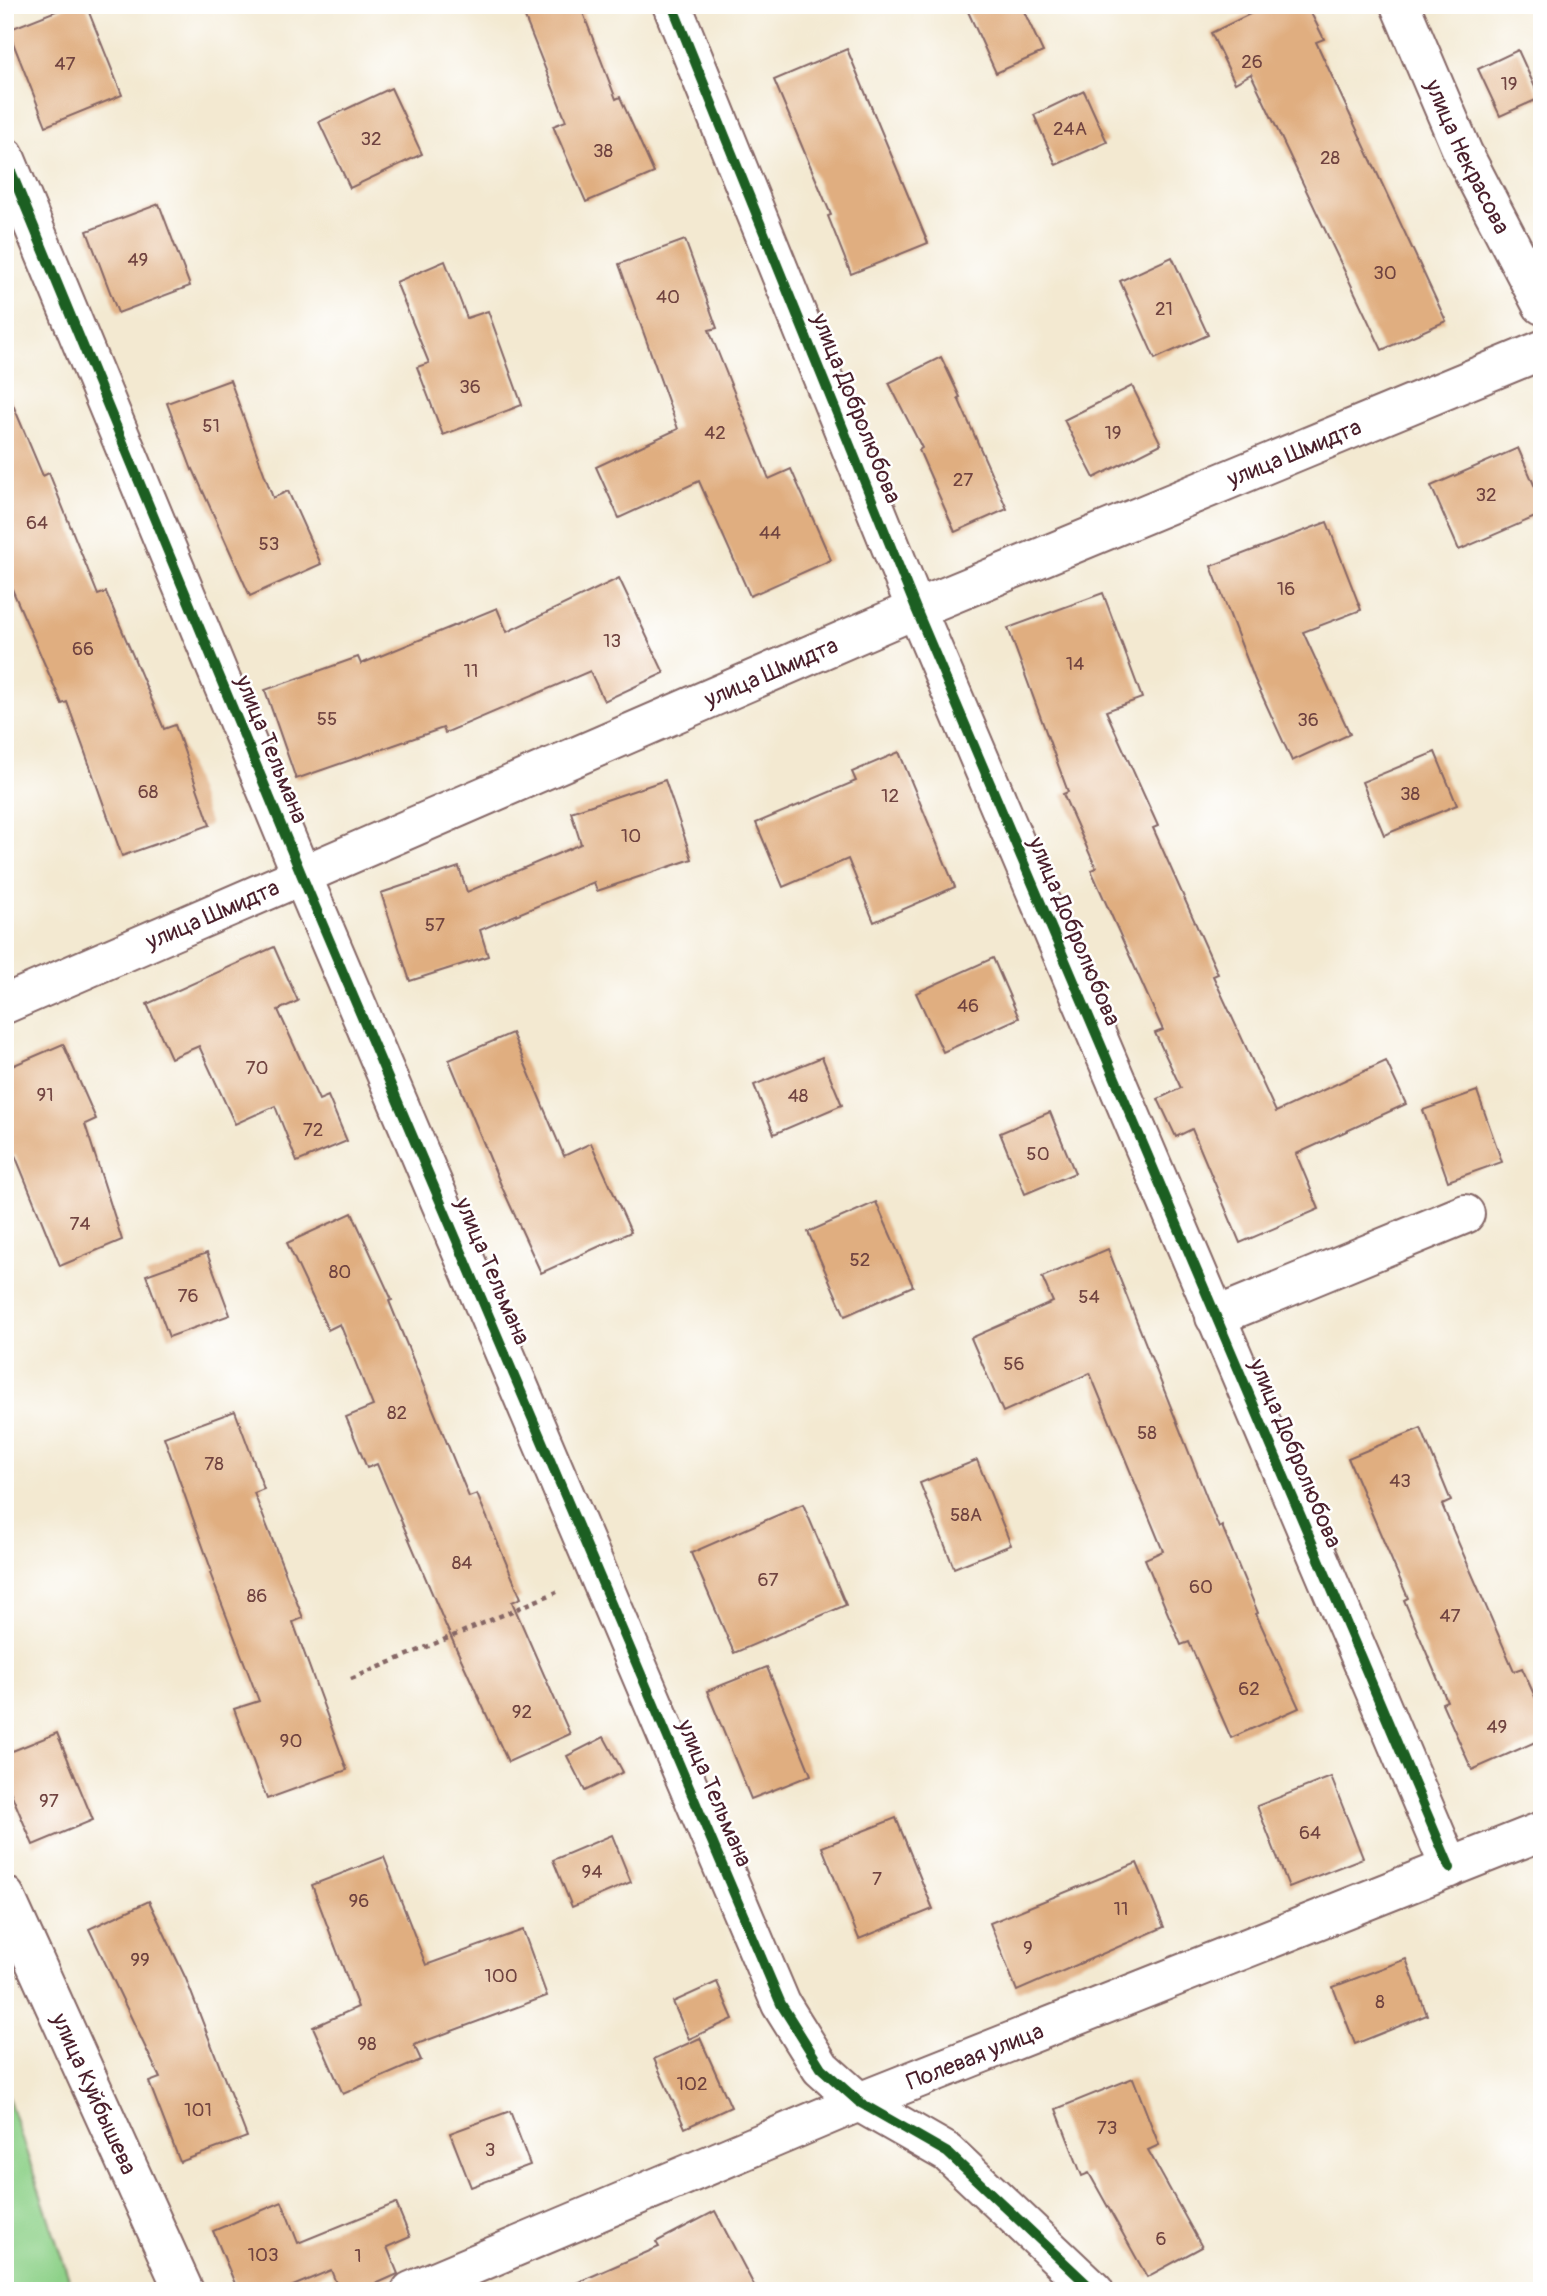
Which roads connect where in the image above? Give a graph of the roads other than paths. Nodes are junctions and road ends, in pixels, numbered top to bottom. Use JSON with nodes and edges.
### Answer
{"nodes":[{"id":1,"x":672,"y":5,"type":"edge"},
{"id":2,"x":1400,"y":5,"type":"edge"},
{"id":3,"x":5,"y":157,"type":"edge"},
{"id":4,"x":1542,"y":305,"type":"edge"},
{"id":5,"x":1542,"y":350,"type":"edge"},
{"id":6,"x":916,"y":609,"type":"junction"},
{"id":7,"x":302,"y":876,"type":"junction"},
{"id":8,"x":5,"y":1004,"type":"edge"},
{"id":9,"x":1465,"y":1214,"type":"dead end"},
{"id":10,"x":1216,"y":1317,"type":"junction"},
{"id":11,"x":1542,"y":1831,"type":"edge"},
{"id":12,"x":1450,"y":1868,"type":"junction"},
{"id":13,"x":5,"y":1896,"type":"edge"},
{"id":14,"x":859,"y":2102,"type":"junction"},
{"id":15,"x":184,"y":2291,"type":"edge"},
{"id":16,"x":411,"y":2291,"type":"edge"},
{"id":17,"x":1094,"y":2291,"type":"edge"}],
"edges":[{"from":1,"to":6,"type":"street","name":"улица Добролюбова"},
{"from":2,"to":4,"type":"street","name":"улица Некрасова"},
{"from":3,"to":7,"type":"street","name":"улица Тельмана"},
{"from":5,"to":6,"type":"street","name":"улица Шмидта"},
{"from":6,"to":7,"type":"street","name":"улица Шмидта"},
{"from":6,"to":10,"type":"street","name":"улица Добролюбова"},
{"from":7,"to":8,"type":"street","name":"улица Шмидта"},
{"from":7,"to":14,"type":"street","name":"улица Тельмана"},
{"from":9,"to":10,"type":"street"},
{"from":10,"to":12,"type":"street","name":"улица Добролюбова"},
{"from":11,"to":12,"type":"street","name":"Полевая улица"},
{"from":12,"to":14,"type":"street","name":"Полевая улица"},
{"from":13,"to":15,"type":"street","name":"улица Куйбышева"},
{"from":14,"to":16,"type":"street","name":"Полевая улица"},
{"from":14,"to":17,"type":"street","name":"улица Тельмана"}]}
